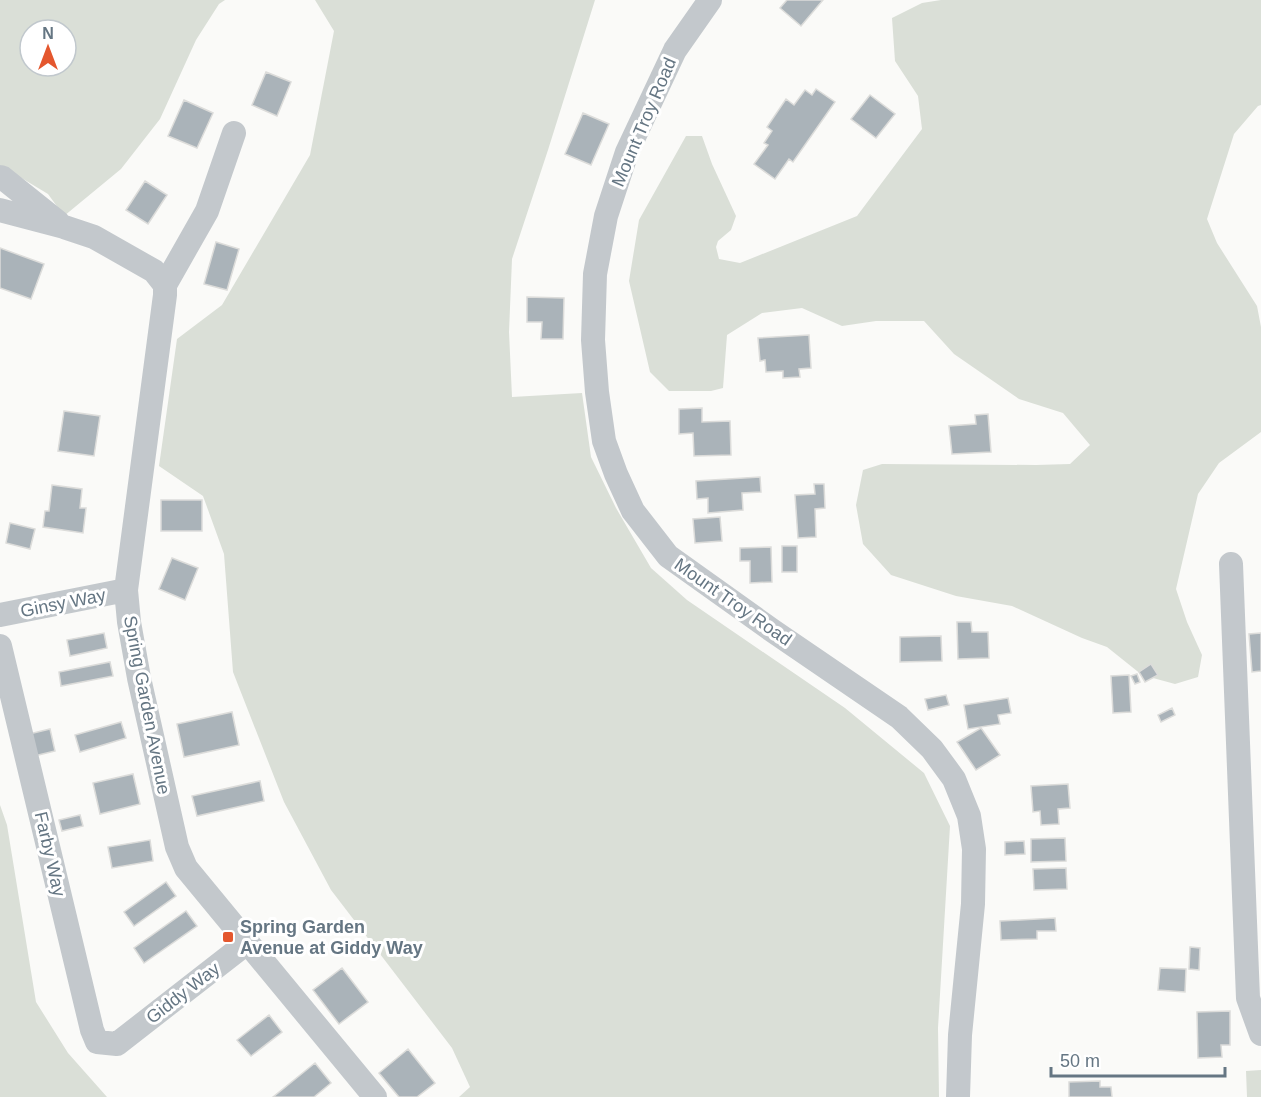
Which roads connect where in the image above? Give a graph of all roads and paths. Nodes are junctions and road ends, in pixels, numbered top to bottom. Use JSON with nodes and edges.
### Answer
{"nodes":[{"id":1,"x":710,"y":0,"type":"edge"},
{"id":2,"x":234,"y":133,"type":"dead end"},
{"id":3,"x":0,"y":177,"type":"edge"},
{"id":4,"x":0,"y":210,"type":"edge"},
{"id":5,"x":64,"y":227,"type":"junction"},
{"id":6,"x":165,"y":285,"type":"junction"},
{"id":7,"x":1231,"y":564,"type":"dead end"},
{"id":8,"x":126,"y":590,"type":"junction"},
{"id":9,"x":0,"y":615,"type":"edge"},
{"id":10,"x":0,"y":646,"type":"edge"},
{"id":11,"x":249,"y":942,"type":"junction"},
{"id":12,"x":1261,"y":1034,"type":"edge"},
{"id":13,"x":117,"y":1044,"type":"joint"},
{"id":14,"x":375,"y":1097,"type":"edge"},
{"id":15,"x":958,"y":1097,"type":"edge"}],
"edges":[{"from":1,"to":15,"type":"street","name":"Mount Troy Road"},
{"from":2,"to":6,"type":"street"},
{"from":3,"to":5,"type":"street"},
{"from":4,"to":5,"type":"street"},
{"from":5,"to":6,"type":"street"},
{"from":6,"to":8,"type":"street","name":"Spring Garden Avenue"},
{"from":7,"to":12,"type":"street"},
{"from":8,"to":9,"type":"street","name":"Ginsy Way"},
{"from":8,"to":11,"type":"street","name":"Spring Garden Avenue"},
{"from":10,"to":13,"type":"street","name":"Farby Way"},
{"from":11,"to":13,"type":"street","name":"Giddy Way"},
{"from":11,"to":14,"type":"street","name":"Spring Garden Avenue"}]}
